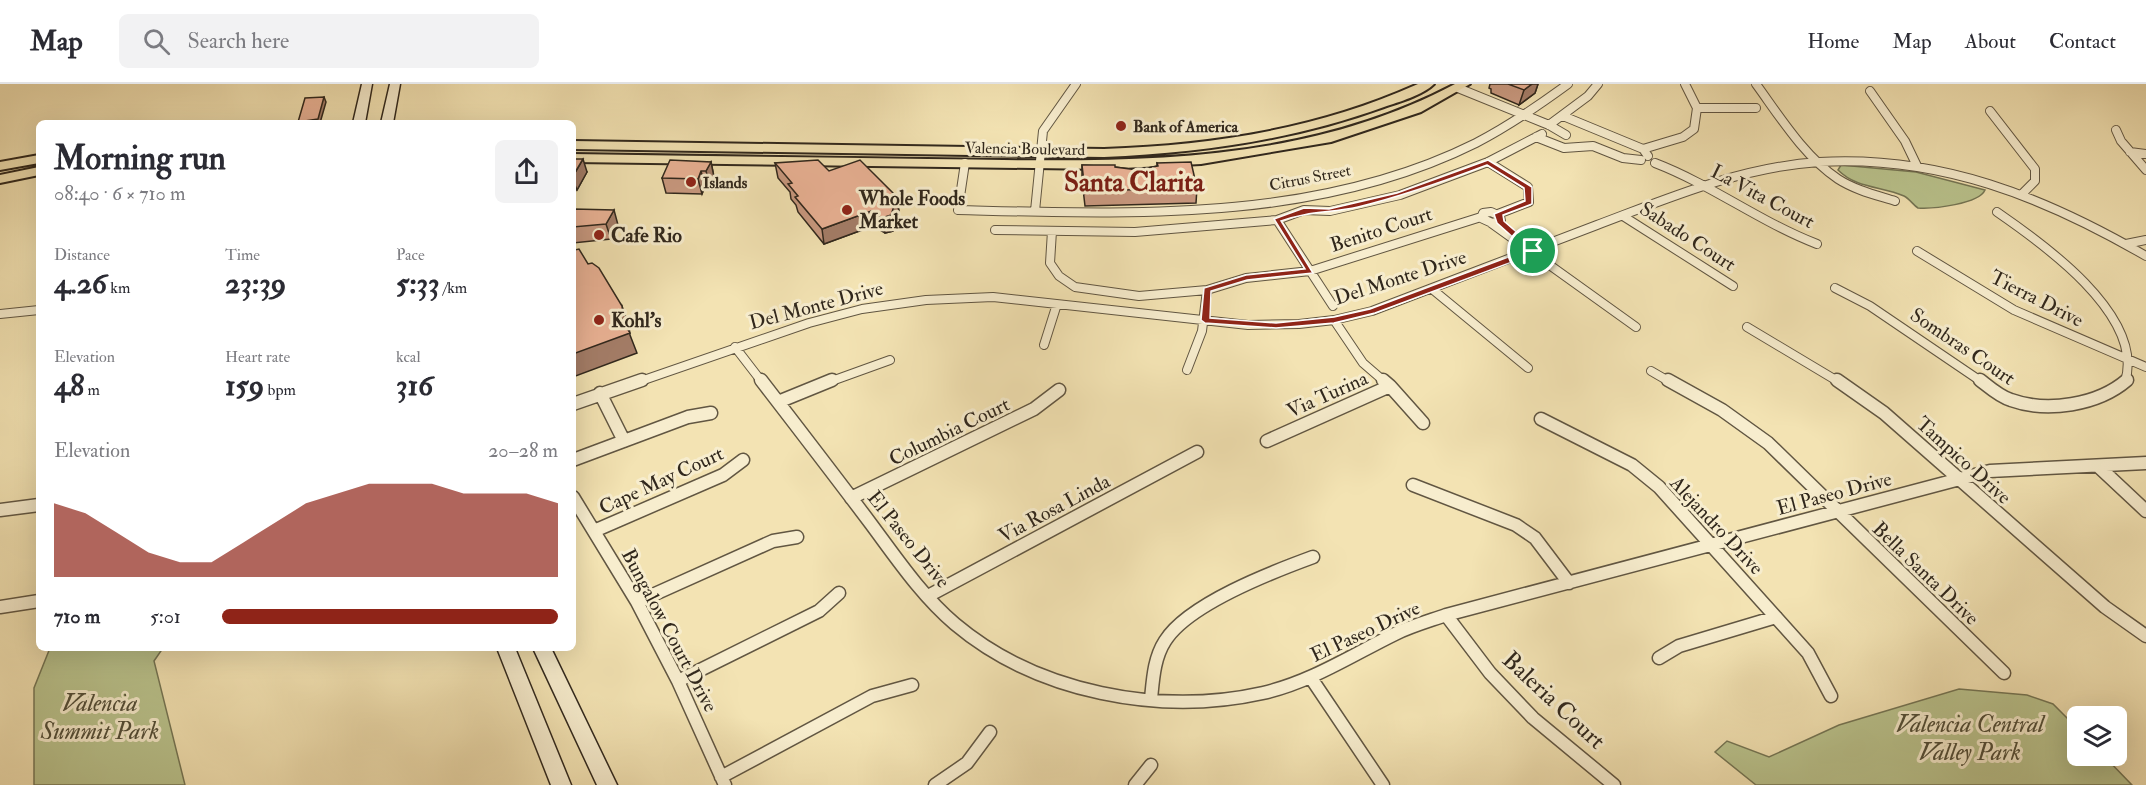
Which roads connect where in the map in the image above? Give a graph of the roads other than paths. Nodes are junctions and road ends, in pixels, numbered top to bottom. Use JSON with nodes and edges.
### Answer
{"nodes":[{"id":1,"x":367,"y":84,"type":"edge"},
{"id":2,"x":395,"y":84,"type":"edge"},
{"id":3,"x":1076,"y":84,"type":"edge"},
{"id":4,"x":1428,"y":84,"type":"edge"},
{"id":5,"x":1443,"y":84,"type":"edge"},
{"id":6,"x":1568,"y":84,"type":"edge"},
{"id":7,"x":1598,"y":84,"type":"edge"},
{"id":8,"x":1684,"y":84,"type":"edge"},
{"id":9,"x":1756,"y":84,"type":"edge"},
{"id":10,"x":1459,"y":85,"type":"edge"},
{"id":11,"x":1870,"y":91,"type":"dead end"},
{"id":12,"x":1421,"y":107,"type":"junction"},
{"id":13,"x":1697,"y":108,"type":"junction"},
{"id":14,"x":1756,"y":108,"type":"dead end"},
{"id":15,"x":1990,"y":111,"type":"dead end"},
{"id":16,"x":1527,"y":116,"type":"junction"},
{"id":17,"x":1563,"y":116,"type":"junction"},
{"id":18,"x":360,"y":120,"type":"edge"},
{"id":19,"x":388,"y":120,"type":"edge"},
{"id":20,"x":1549,"y":125,"type":"junction"},
{"id":21,"x":2116,"y":130,"type":"dead end"},
{"id":22,"x":1566,"y":135,"type":"dead end"},
{"id":23,"x":1246,"y":141,"type":"junction"},
{"id":24,"x":576,"y":145,"type":"edge"},
{"id":25,"x":2130,"y":152,"type":"junction"},
{"id":26,"x":2146,"y":154,"type":"edge"},
{"id":27,"x":1644,"y":155,"type":"junction"},
{"id":28,"x":576,"y":158,"type":"edge"},
{"id":29,"x":1039,"y":158,"type":"junction"},
{"id":30,"x":36,"y":160,"type":"edge"},
{"id":31,"x":1817,"y":160,"type":"junction"},
{"id":32,"x":1488,"y":162,"type":"junction"},
{"id":33,"x":965,"y":163,"type":"junction"},
{"id":34,"x":1166,"y":163,"type":"junction"},
{"id":35,"x":0,"y":166,"type":"edge"},
{"id":36,"x":1917,"y":166,"type":"junction"},
{"id":37,"x":2146,"y":170,"type":"edge"},
{"id":38,"x":36,"y":172,"type":"edge"},
{"id":39,"x":0,"y":178,"type":"edge"},
{"id":40,"x":1703,"y":185,"type":"junction"},
{"id":41,"x":2022,"y":194,"type":"junction"},
{"id":42,"x":1894,"y":201,"type":"dead end"},
{"id":43,"x":1035,"y":211,"type":"junction"},
{"id":44,"x":1996,"y":212,"type":"dead end"},
{"id":45,"x":1623,"y":216,"type":"junction"},
{"id":46,"x":1277,"y":220,"type":"junction"},
{"id":47,"x":1496,"y":220,"type":"junction"},
{"id":48,"x":995,"y":230,"type":"dead end"},
{"id":49,"x":1052,"y":231,"type":"junction"},
{"id":50,"x":2146,"y":240,"type":"edge"},
{"id":51,"x":1816,"y":244,"type":"dead end"},
{"id":52,"x":2126,"y":244,"type":"junction"},
{"id":53,"x":1533,"y":251,"type":"junction"},
{"id":54,"x":1917,"y":251,"type":"dead end"},
{"id":55,"x":2146,"y":256,"type":"edge"},
{"id":56,"x":2080,"y":264,"type":"dead end"},
{"id":57,"x":1310,"y":271,"type":"junction"},
{"id":58,"x":1734,"y":286,"type":"dead end"},
{"id":59,"x":1835,"y":288,"type":"dead end"},
{"id":60,"x":1432,"y":289,"type":"junction"},
{"id":61,"x":1207,"y":290,"type":"junction"},
{"id":62,"x":1057,"y":304,"type":"junction"},
{"id":63,"x":1333,"y":306,"type":"dead end"},
{"id":64,"x":36,"y":310,"type":"edge"},
{"id":65,"x":0,"y":314,"type":"edge"},
{"id":66,"x":1205,"y":320,"type":"junction"},
{"id":67,"x":1334,"y":320,"type":"junction"},
{"id":68,"x":1636,"y":327,"type":"dead end"},
{"id":69,"x":1747,"y":327,"type":"dead end"},
{"id":70,"x":1044,"y":345,"type":"dead end"},
{"id":71,"x":735,"y":347,"type":"junction"},
{"id":72,"x":890,"y":360,"type":"dead end"},
{"id":73,"x":2143,"y":363,"type":"edge"},
{"id":74,"x":1528,"y":368,"type":"dead end"},
{"id":75,"x":1187,"y":370,"type":"dead end"},
{"id":76,"x":1651,"y":371,"type":"dead end"},
{"id":77,"x":1390,"y":386,"type":"junction"},
{"id":78,"x":1059,"y":390,"type":"dead end"},
{"id":79,"x":600,"y":393,"type":"junction"},
{"id":80,"x":778,"y":402,"type":"junction"},
{"id":81,"x":576,"y":403,"type":"edge"},
{"id":82,"x":711,"y":413,"type":"dead end"},
{"id":83,"x":1541,"y":419,"type":"dead end"},
{"id":84,"x":1423,"y":423,"type":"dead end"},
{"id":85,"x":624,"y":441,"type":"junction"},
{"id":86,"x":1267,"y":441,"type":"dead end"},
{"id":87,"x":1197,"y":452,"type":"dead end"},
{"id":88,"x":576,"y":459,"type":"edge"},
{"id":89,"x":743,"y":460,"type":"dead end"},
{"id":90,"x":2146,"y":463,"type":"edge"},
{"id":91,"x":2099,"y":467,"type":"junction"},
{"id":92,"x":1957,"y":479,"type":"junction"},
{"id":93,"x":1413,"y":485,"type":"dead end"},
{"id":94,"x":851,"y":498,"type":"junction"},
{"id":95,"x":576,"y":502,"type":"edge"},
{"id":96,"x":36,"y":506,"type":"edge"},
{"id":97,"x":0,"y":510,"type":"edge"},
{"id":98,"x":1838,"y":512,"type":"junction"},
{"id":99,"x":2146,"y":512,"type":"edge"},
{"id":100,"x":594,"y":531,"type":"junction"},
{"id":101,"x":797,"y":537,"type":"dead end"},
{"id":102,"x":1712,"y":545,"type":"junction"},
{"id":103,"x":1313,"y":557,"type":"dead end"},
{"id":104,"x":1569,"y":583,"type":"junction"},
{"id":105,"x":840,"y":593,"type":"dead end"},
{"id":106,"x":928,"y":596,"type":"junction"},
{"id":107,"x":36,"y":601,"type":"edge"},
{"id":108,"x":637,"y":602,"type":"junction"},
{"id":109,"x":0,"y":607,"type":"edge"},
{"id":110,"x":1446,"y":615,"type":"junction"},
{"id":111,"x":1776,"y":617,"type":"junction"},
{"id":112,"x":2146,"y":636,"type":"edge"},
{"id":113,"x":507,"y":651,"type":"edge"},
{"id":114,"x":543,"y":651,"type":"edge"},
{"id":115,"x":1659,"y":658,"type":"dead end"},
{"id":116,"x":2004,"y":673,"type":"dead end"},
{"id":117,"x":1311,"y":678,"type":"junction"},
{"id":118,"x":678,"y":681,"type":"junction"},
{"id":119,"x":912,"y":686,"type":"dead end"},
{"id":120,"x":1831,"y":696,"type":"dead end"},
{"id":121,"x":1151,"y":699,"type":"junction"},
{"id":122,"x":990,"y":732,"type":"dead end"},
{"id":123,"x":1151,"y":765,"type":"dead end"},
{"id":124,"x":723,"y":781,"type":"edge"},
{"id":125,"x":561,"y":785,"type":"edge"},
{"id":126,"x":607,"y":785,"type":"edge"},
{"id":127,"x":935,"y":785,"type":"edge"},
{"id":128,"x":1135,"y":785,"type":"edge"},
{"id":129,"x":1383,"y":785,"type":"edge"},
{"id":130,"x":1614,"y":785,"type":"edge"}],
"edges":[{"from":1,"to":18,"type":"main road"},
{"from":2,"to":19,"type":"main road"},
{"from":3,"to":29,"type":"street"},
{"from":4,"to":23,"type":"main road","name":"Valencia Boulevard"},
{"from":5,"to":12,"type":"main road"},
{"from":6,"to":16,"type":"street","name":"Citrus Street"},
{"from":7,"to":17,"type":"street"},
{"from":8,"to":13,"type":"street"},
{"from":9,"to":31,"type":"street"},
{"from":10,"to":12,"type":"main road","name":"Valencia Boulevard"},
{"from":10,"to":16,"type":"street"},
{"from":11,"to":36,"type":"street"},
{"from":12,"to":34,"type":"main road","name":"Valencia Boulevard"},
{"from":13,"to":14,"type":"street"},
{"from":13,"to":27,"type":"street"},
{"from":15,"to":41,"type":"street"},
{"from":16,"to":20,"type":"street"},
{"from":16,"to":43,"type":"street","name":"Citrus Street"},
{"from":17,"to":20,"type":"street"},
{"from":17,"to":27,"type":"street"},
{"from":20,"to":22,"type":"street"},
{"from":21,"to":25,"type":"street"},
{"from":23,"to":29,"type":"main road","name":"Valencia Boulevard"},
{"from":23,"to":34,"type":"main road"},
{"from":24,"to":29,"type":"main road","name":"Valencia Boulevard"},
{"from":25,"to":26,"type":"street"},
{"from":25,"to":37,"type":"street"},
{"from":27,"to":32,"type":"street","name":"Benito Court"},
{"from":27,"to":40,"type":"street","name":"La Vita Court"},
{"from":28,"to":33,"type":"main road","name":"Valencia Boulevard"},
{"from":29,"to":33,"type":"main road","name":"Valencia Boulevard"},
{"from":29,"to":34,"type":"main road","name":"Valencia Boulevard"},
{"from":29,"to":43,"type":"street"},
{"from":30,"to":35,"type":"main road"},
{"from":31,"to":36,"type":"street","name":"Del Monte Drive"},
{"from":31,"to":40,"type":"street","name":"Del Monte Drive"},
{"from":31,"to":42,"type":"street"},
{"from":32,"to":46,"type":"street","name":"Benito Court"},
{"from":32,"to":47,"type":"street"},
{"from":33,"to":43,"type":"street","name":"Citrus Street"},
{"from":36,"to":41,"type":"street","name":"Del Monte Drive"},
{"from":38,"to":39,"type":"main road"},
{"from":40,"to":45,"type":"street","name":"Del Monte Drive"},
{"from":40,"to":51,"type":"street","name":"La Vita Court"},
{"from":41,"to":52,"type":"street","name":"Del Monte Drive"},
{"from":44,"to":56,"type":"street"},
{"from":45,"to":53,"type":"street","name":"Del Monte Drive"},
{"from":45,"to":58,"type":"street","name":"Sabado Court"},
{"from":46,"to":49,"type":"street","name":"Benito Court"},
{"from":46,"to":57,"type":"street"},
{"from":47,"to":53,"type":"street"},
{"from":47,"to":57,"type":"street","name":"Benito Court"},
{"from":48,"to":49,"type":"street","name":"Benito Court"},
{"from":49,"to":61,"type":"street","name":"Benito Court"},
{"from":50,"to":52,"type":"street"},
{"from":52,"to":55,"type":"street","name":"Del Monte Drive"},
{"from":53,"to":60,"type":"street","name":"Del Monte Drive"},
{"from":53,"to":68,"type":"street"},
{"from":54,"to":73,"type":"street","name":"Tierra Drive"},
{"from":57,"to":61,"type":"street","name":"Benito Court"},
{"from":57,"to":63,"type":"street"},
{"from":59,"to":73,"type":"street","name":"Sombras Court"},
{"from":60,"to":67,"type":"street","name":"Del Monte Drive"},
{"from":60,"to":74,"type":"street"},
{"from":61,"to":66,"type":"street"},
{"from":62,"to":66,"type":"street","name":"Del Monte Drive"},
{"from":62,"to":70,"type":"street"},
{"from":62,"to":71,"type":"street","name":"Del Monte Drive"},
{"from":64,"to":65,"type":"street"},
{"from":66,"to":67,"type":"street","name":"Del Monte Drive"},
{"from":66,"to":75,"type":"street"},
{"from":67,"to":77,"type":"street"},
{"from":69,"to":92,"type":"street","name":"Tampico Drive"},
{"from":71,"to":79,"type":"street","name":"Del Monte Drive"},
{"from":71,"to":80,"type":"street","name":"El Paseo Drive"},
{"from":72,"to":80,"type":"street"},
{"from":76,"to":98,"type":"street","name":"Bella Santa Drive"},
{"from":77,"to":84,"type":"street","name":"Via Turina"},
{"from":77,"to":86,"type":"street","name":"Via Turina"},
{"from":78,"to":94,"type":"street","name":"Columbia Court"},
{"from":79,"to":81,"type":"street","name":"Del Monte Drive"},
{"from":79,"to":85,"type":"street"},
{"from":80,"to":94,"type":"street","name":"El Paseo Drive"},
{"from":82,"to":85,"type":"street"},
{"from":83,"to":102,"type":"street","name":"Alejandro Drive"},
{"from":85,"to":88,"type":"street"},
{"from":87,"to":106,"type":"street","name":"Via Rosa Linda"},
{"from":89,"to":100,"type":"street","name":"Cape May Court"},
{"from":90,"to":91,"type":"street","name":"El Paseo Drive"},
{"from":91,"to":92,"type":"street","name":"El Paseo Drive"},
{"from":91,"to":99,"type":"street"},
{"from":92,"to":98,"type":"street","name":"El Paseo Drive"},
{"from":92,"to":112,"type":"street","name":"Tampico Drive"},
{"from":93,"to":104,"type":"street"},
{"from":94,"to":106,"type":"street","name":"El Paseo Drive"},
{"from":95,"to":100,"type":"street","name":"Bungalow Court Drive"},
{"from":96,"to":97,"type":"street"},
{"from":98,"to":102,"type":"street","name":"El Paseo Drive"},
{"from":98,"to":116,"type":"street","name":"Bella Santa Drive"},
{"from":100,"to":108,"type":"street","name":"Bungalow Court Drive"},
{"from":101,"to":108,"type":"street"},
{"from":102,"to":104,"type":"street","name":"El Paseo Drive"},
{"from":102,"to":111,"type":"street","name":"Alejandro Drive"},
{"from":103,"to":121,"type":"street"},
{"from":104,"to":110,"type":"street","name":"El Paseo Drive"},
{"from":105,"to":118,"type":"street"},
{"from":106,"to":121,"type":"street","name":"El Paseo Drive"},
{"from":107,"to":109,"type":"street"},
{"from":108,"to":118,"type":"street","name":"Bungalow Court Drive"},
{"from":110,"to":117,"type":"street","name":"El Paseo Drive"},
{"from":110,"to":130,"type":"street","name":"Baleria Court"},
{"from":111,"to":115,"type":"street"},
{"from":111,"to":120,"type":"street","name":"Alejandro Drive"},
{"from":113,"to":125,"type":"main road"},
{"from":114,"to":126,"type":"main road"},
{"from":117,"to":121,"type":"street","name":"El Paseo Drive"},
{"from":117,"to":129,"type":"street"},
{"from":118,"to":124,"type":"street","name":"Bungalow Court Drive"},
{"from":119,"to":124,"type":"street"},
{"from":122,"to":127,"type":"street"},
{"from":123,"to":128,"type":"street"}]}
